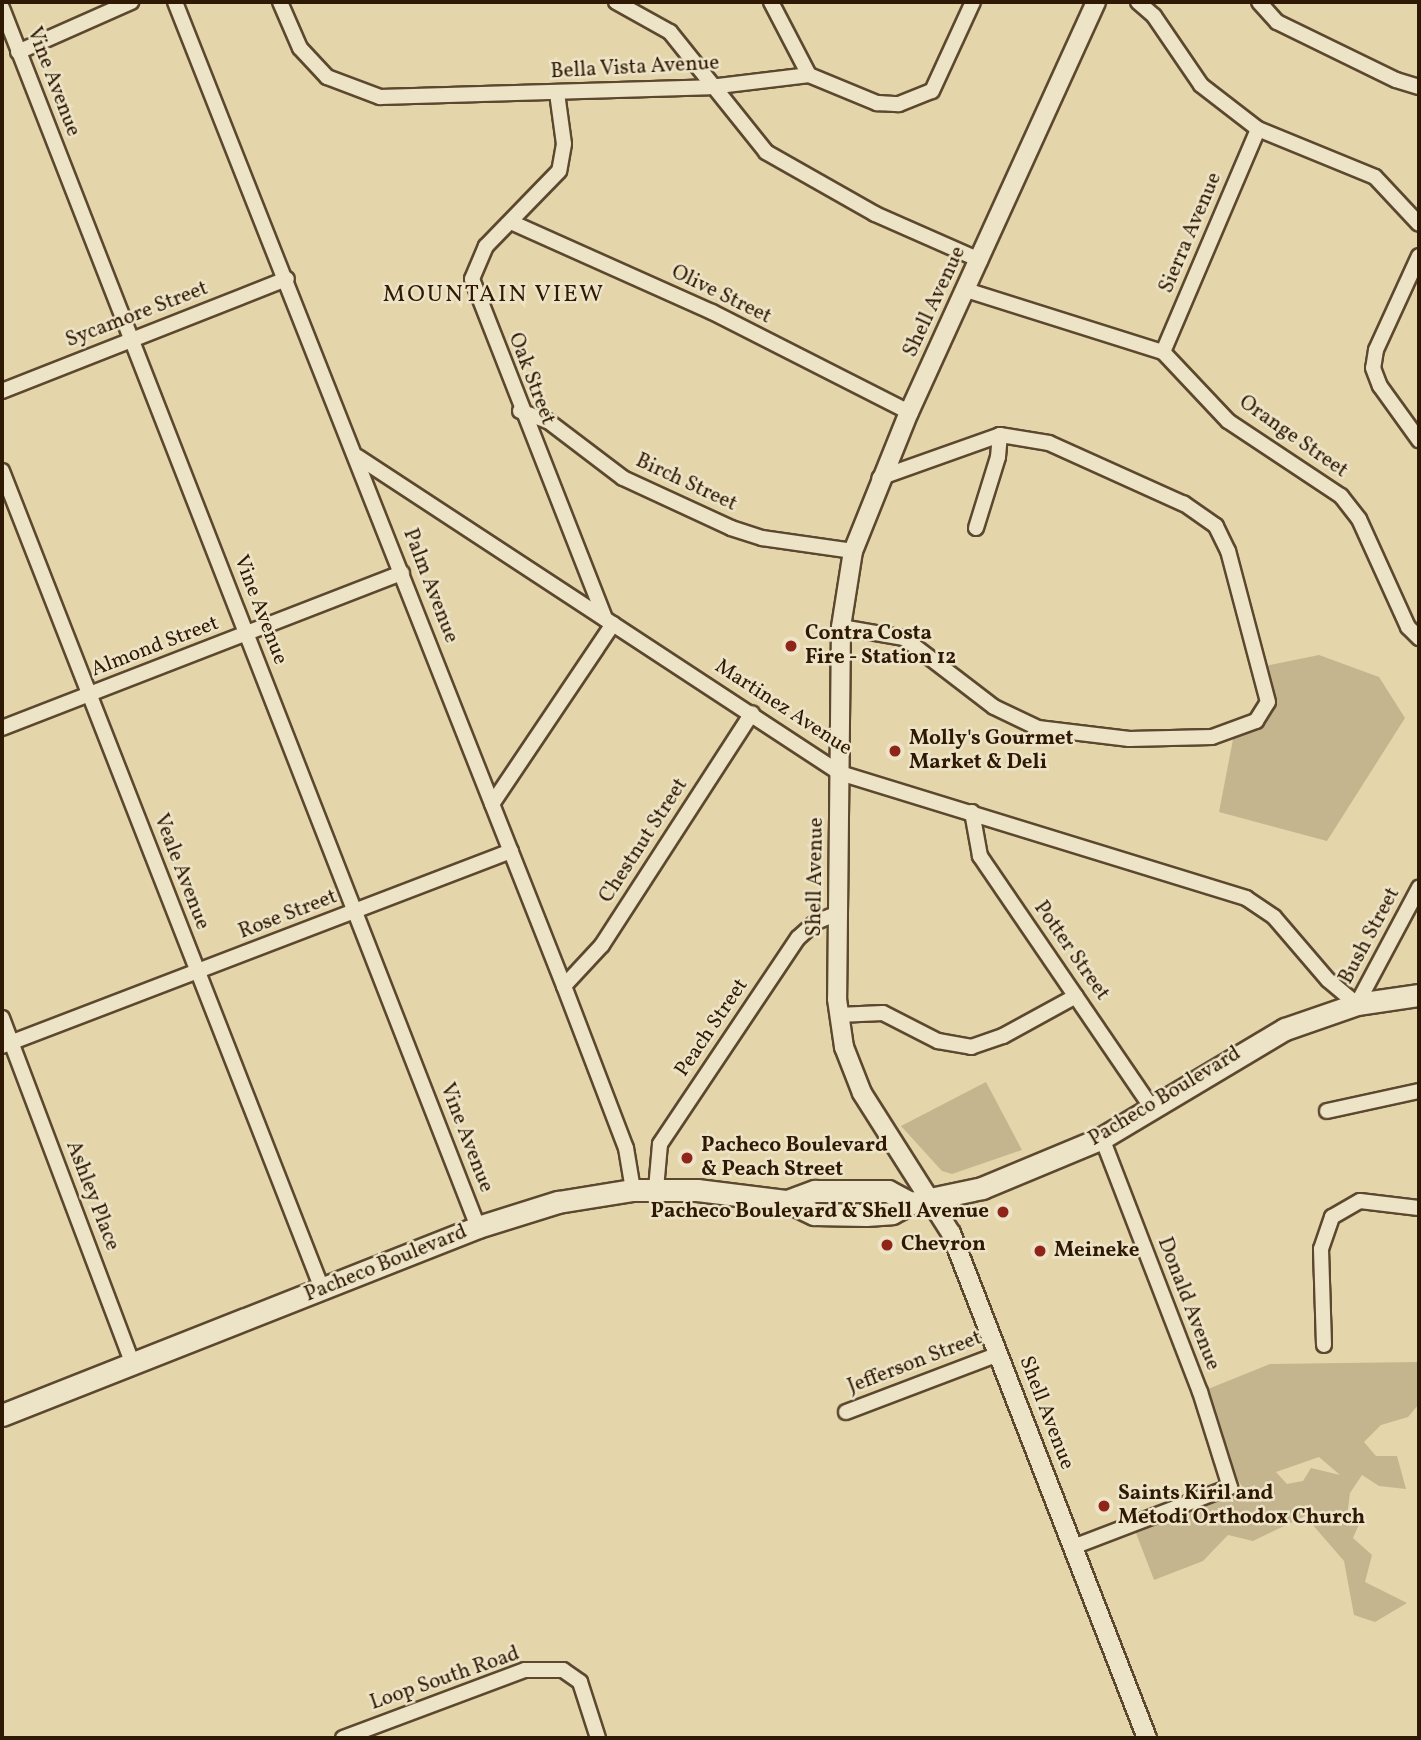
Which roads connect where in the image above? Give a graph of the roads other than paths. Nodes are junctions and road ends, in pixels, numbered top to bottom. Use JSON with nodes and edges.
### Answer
{"nodes":[{"id":1,"x":131,"y":2,"type":"edge"},
{"id":2,"x":175,"y":2,"type":"edge"},
{"id":3,"x":280,"y":2,"type":"edge"},
{"id":4,"x":617,"y":2,"type":"edge"},
{"id":5,"x":771,"y":2,"type":"edge"},
{"id":6,"x":973,"y":2,"type":"edge"},
{"id":7,"x":1096,"y":2,"type":"edge"},
{"id":8,"x":1138,"y":2,"type":"edge"},
{"id":9,"x":1259,"y":2,"type":"edge"},
{"id":10,"x":2,"y":9,"type":"edge"},
{"id":11,"x":18,"y":52,"type":"junction"},
{"id":12,"x":809,"y":75,"type":"junction"},
{"id":13,"x":710,"y":87,"type":"junction"},
{"id":14,"x":1419,"y":87,"type":"edge"},
{"id":15,"x":557,"y":93,"type":"junction"},
{"id":16,"x":1258,"y":129,"type":"junction"},
{"id":17,"x":513,"y":223,"type":"junction"},
{"id":18,"x":1419,"y":224,"type":"edge"},
{"id":19,"x":1419,"y":258,"type":"edge"},
{"id":20,"x":980,"y":260,"type":"junction"},
{"id":21,"x":287,"y":279,"type":"junction"},
{"id":22,"x":966,"y":290,"type":"junction"},
{"id":23,"x":132,"y":339,"type":"junction"},
{"id":24,"x":1163,"y":352,"type":"junction"},
{"id":25,"x":2,"y":391,"type":"edge"},
{"id":26,"x":520,"y":411,"type":"junction"},
{"id":27,"x":909,"y":412,"type":"junction"},
{"id":28,"x":1000,"y":435,"type":"junction"},
{"id":29,"x":1419,"y":440,"type":"edge"},
{"id":30,"x":358,"y":457,"type":"junction"},
{"id":31,"x":2,"y":471,"type":"edge"},
{"id":32,"x":879,"y":478,"type":"junction"},
{"id":33,"x":976,"y":528,"type":"dead end"},
{"id":34,"x":853,"y":551,"type":"junction"},
{"id":35,"x":402,"y":573,"type":"junction"},
{"id":36,"x":609,"y":621,"type":"junction"},
{"id":37,"x":841,"y":627,"type":"junction"},
{"id":38,"x":247,"y":634,"type":"junction"},
{"id":39,"x":1419,"y":638,"type":"edge"},
{"id":40,"x":88,"y":695,"type":"junction"},
{"id":41,"x":752,"y":713,"type":"junction"},
{"id":42,"x":2,"y":728,"type":"edge"},
{"id":43,"x":840,"y":773,"type":"junction"},
{"id":44,"x":492,"y":804,"type":"junction"},
{"id":45,"x":972,"y":812,"type":"junction"},
{"id":46,"x":510,"y":851,"type":"junction"},
{"id":47,"x":1419,"y":888,"type":"edge"},
{"id":48,"x":356,"y":911,"type":"junction"},
{"id":49,"x":838,"y":913,"type":"junction"},
{"id":50,"x":198,"y":973,"type":"junction"},
{"id":51,"x":564,"y":986,"type":"junction"},
{"id":52,"x":1419,"y":995,"type":"edge"},
{"id":53,"x":1076,"y":996,"type":"junction"},
{"id":54,"x":1357,"y":1004,"type":"junction"},
{"id":55,"x":838,"y":1015,"type":"junction"},
{"id":56,"x":2,"y":1017,"type":"edge"},
{"id":57,"x":7,"y":1044,"type":"edge"},
{"id":58,"x":1419,"y":1091,"type":"edge"},
{"id":59,"x":1152,"y":1108,"type":"junction"},
{"id":60,"x":1327,"y":1111,"type":"dead end"},
{"id":61,"x":1102,"y":1138,"type":"junction"},
{"id":62,"x":656,"y":1189,"type":"junction"},
{"id":63,"x":633,"y":1190,"type":"junction"},
{"id":64,"x":933,"y":1201,"type":"junction"},
{"id":65,"x":1419,"y":1208,"type":"edge"},
{"id":66,"x":478,"y":1227,"type":"junction"},
{"id":67,"x":323,"y":1289,"type":"junction"},
{"id":68,"x":1324,"y":1345,"type":"dead end"},
{"id":69,"x":999,"y":1353,"type":"junction"},
{"id":70,"x":132,"y":1364,"type":"junction"},
{"id":71,"x":846,"y":1412,"type":"dead end"},
{"id":72,"x":2,"y":1415,"type":"edge"},
{"id":73,"x":1073,"y":1547,"type":"junction"},
{"id":74,"x":343,"y":1738,"type":"edge"},
{"id":75,"x":598,"y":1738,"type":"edge"},
{"id":76,"x":1147,"y":1738,"type":"edge"}],
"edges":[{"from":1,"to":11,"type":"street"},
{"from":2,"to":21,"type":"street","name":"Palm Avenue"},
{"from":3,"to":15,"type":"street","name":"Bella Vista Avenue"},
{"from":4,"to":13,"type":"street"},
{"from":5,"to":12,"type":"street"},
{"from":6,"to":12,"type":"street","name":"Bella Vista Avenue"},
{"from":7,"to":20,"type":"street","name":"Shell Avenue"},
{"from":8,"to":16,"type":"street"},
{"from":9,"to":14,"type":"street"},
{"from":10,"to":11,"type":"street","name":"Vine Avenue"},
{"from":11,"to":23,"type":"street","name":"Vine Avenue"},
{"from":12,"to":13,"type":"street","name":"Bella Vista Avenue"},
{"from":13,"to":15,"type":"street","name":"Bella Vista Avenue"},
{"from":13,"to":20,"type":"street"},
{"from":15,"to":17,"type":"street","name":"Oak Street"},
{"from":16,"to":18,"type":"street"},
{"from":16,"to":24,"type":"street","name":"Sierra Avenue"},
{"from":17,"to":26,"type":"street","name":"Oak Street"},
{"from":17,"to":27,"type":"street","name":"Olive Street"},
{"from":19,"to":29,"type":"street"},
{"from":20,"to":22,"type":"street","name":"Shell Avenue"},
{"from":21,"to":23,"type":"street","name":"Sycamore Street"},
{"from":21,"to":30,"type":"street","name":"Palm Avenue"},
{"from":22,"to":24,"type":"street","name":"Orange Street"},
{"from":22,"to":27,"type":"street","name":"Shell Avenue"},
{"from":23,"to":25,"type":"street","name":"Sycamore Street"},
{"from":23,"to":38,"type":"street","name":"Vine Avenue"},
{"from":24,"to":39,"type":"street","name":"Orange Street"},
{"from":26,"to":34,"type":"street","name":"Birch Street"},
{"from":26,"to":36,"type":"street","name":"Oak Street"},
{"from":27,"to":32,"type":"street","name":"Shell Avenue"},
{"from":28,"to":32,"type":"street"},
{"from":28,"to":33,"type":"street"},
{"from":28,"to":37,"type":"street"},
{"from":30,"to":35,"type":"street","name":"Palm Avenue"},
{"from":30,"to":36,"type":"street","name":"Martinez Avenue"},
{"from":31,"to":40,"type":"street","name":"Veale Avenue"},
{"from":32,"to":34,"type":"street","name":"Shell Avenue"},
{"from":34,"to":37,"type":"street","name":"Shell Avenue"},
{"from":35,"to":38,"type":"street","name":"Almond Street"},
{"from":35,"to":44,"type":"street","name":"Palm Avenue"},
{"from":36,"to":41,"type":"street","name":"Martinez Avenue"},
{"from":36,"to":44,"type":"street"},
{"from":37,"to":43,"type":"street","name":"Shell Avenue"},
{"from":38,"to":40,"type":"street","name":"Almond Street"},
{"from":38,"to":48,"type":"street","name":"Vine Avenue"},
{"from":40,"to":42,"type":"street","name":"Almond Street"},
{"from":40,"to":50,"type":"street","name":"Veale Avenue"},
{"from":41,"to":43,"type":"street","name":"Martinez Avenue"},
{"from":41,"to":51,"type":"street","name":"Chestnut Street"},
{"from":43,"to":45,"type":"street","name":"Martinez Avenue"},
{"from":43,"to":49,"type":"street","name":"Shell Avenue"},
{"from":44,"to":46,"type":"street","name":"Palm Avenue"},
{"from":45,"to":53,"type":"street","name":"Potter Street"},
{"from":45,"to":54,"type":"street","name":"Martinez Avenue"},
{"from":46,"to":48,"type":"street","name":"Rose Street"},
{"from":46,"to":51,"type":"street","name":"Palm Avenue"},
{"from":47,"to":54,"type":"street","name":"Bush Street"},
{"from":48,"to":50,"type":"street","name":"Rose Street"},
{"from":48,"to":66,"type":"street","name":"Vine Avenue"},
{"from":49,"to":55,"type":"street","name":"Shell Avenue"},
{"from":49,"to":62,"type":"street","name":"Peach Street"},
{"from":50,"to":57,"type":"street","name":"Rose Street"},
{"from":50,"to":67,"type":"street","name":"Veale Avenue"},
{"from":51,"to":63,"type":"street","name":"Palm Avenue"},
{"from":52,"to":54,"type":"main road","name":"Pacheco Boulevard"},
{"from":53,"to":55,"type":"street"},
{"from":53,"to":59,"type":"street","name":"Potter Street"},
{"from":54,"to":59,"type":"main road","name":"Pacheco Boulevard"},
{"from":55,"to":64,"type":"street","name":"Shell Avenue"},
{"from":56,"to":57,"type":"street","name":"Ashley Place"},
{"from":57,"to":70,"type":"street","name":"Ashley Place"},
{"from":58,"to":60,"type":"street"},
{"from":59,"to":61,"type":"main road","name":"Pacheco Boulevard"},
{"from":61,"to":64,"type":"main road","name":"Pacheco Boulevard"},
{"from":61,"to":73,"type":"street","name":"Donald Avenue"},
{"from":62,"to":63,"type":"main road","name":"Pacheco Boulevard"},
{"from":62,"to":64,"type":"main road","name":"Pacheco Boulevard"},
{"from":63,"to":66,"type":"main road","name":"Pacheco Boulevard"},
{"from":64,"to":69,"type":"street","name":"Shell Avenue"},
{"from":65,"to":68,"type":"street"},
{"from":66,"to":67,"type":"main road","name":"Pacheco Boulevard"},
{"from":67,"to":70,"type":"main road","name":"Pacheco Boulevard"},
{"from":69,"to":71,"type":"street","name":"Jefferson Street"},
{"from":69,"to":73,"type":"street","name":"Shell Avenue"},
{"from":70,"to":72,"type":"main road","name":"Pacheco Boulevard"},
{"from":73,"to":76,"type":"street","name":"Shell Avenue"},
{"from":74,"to":75,"type":"street","name":"Loop South Road"}]}
